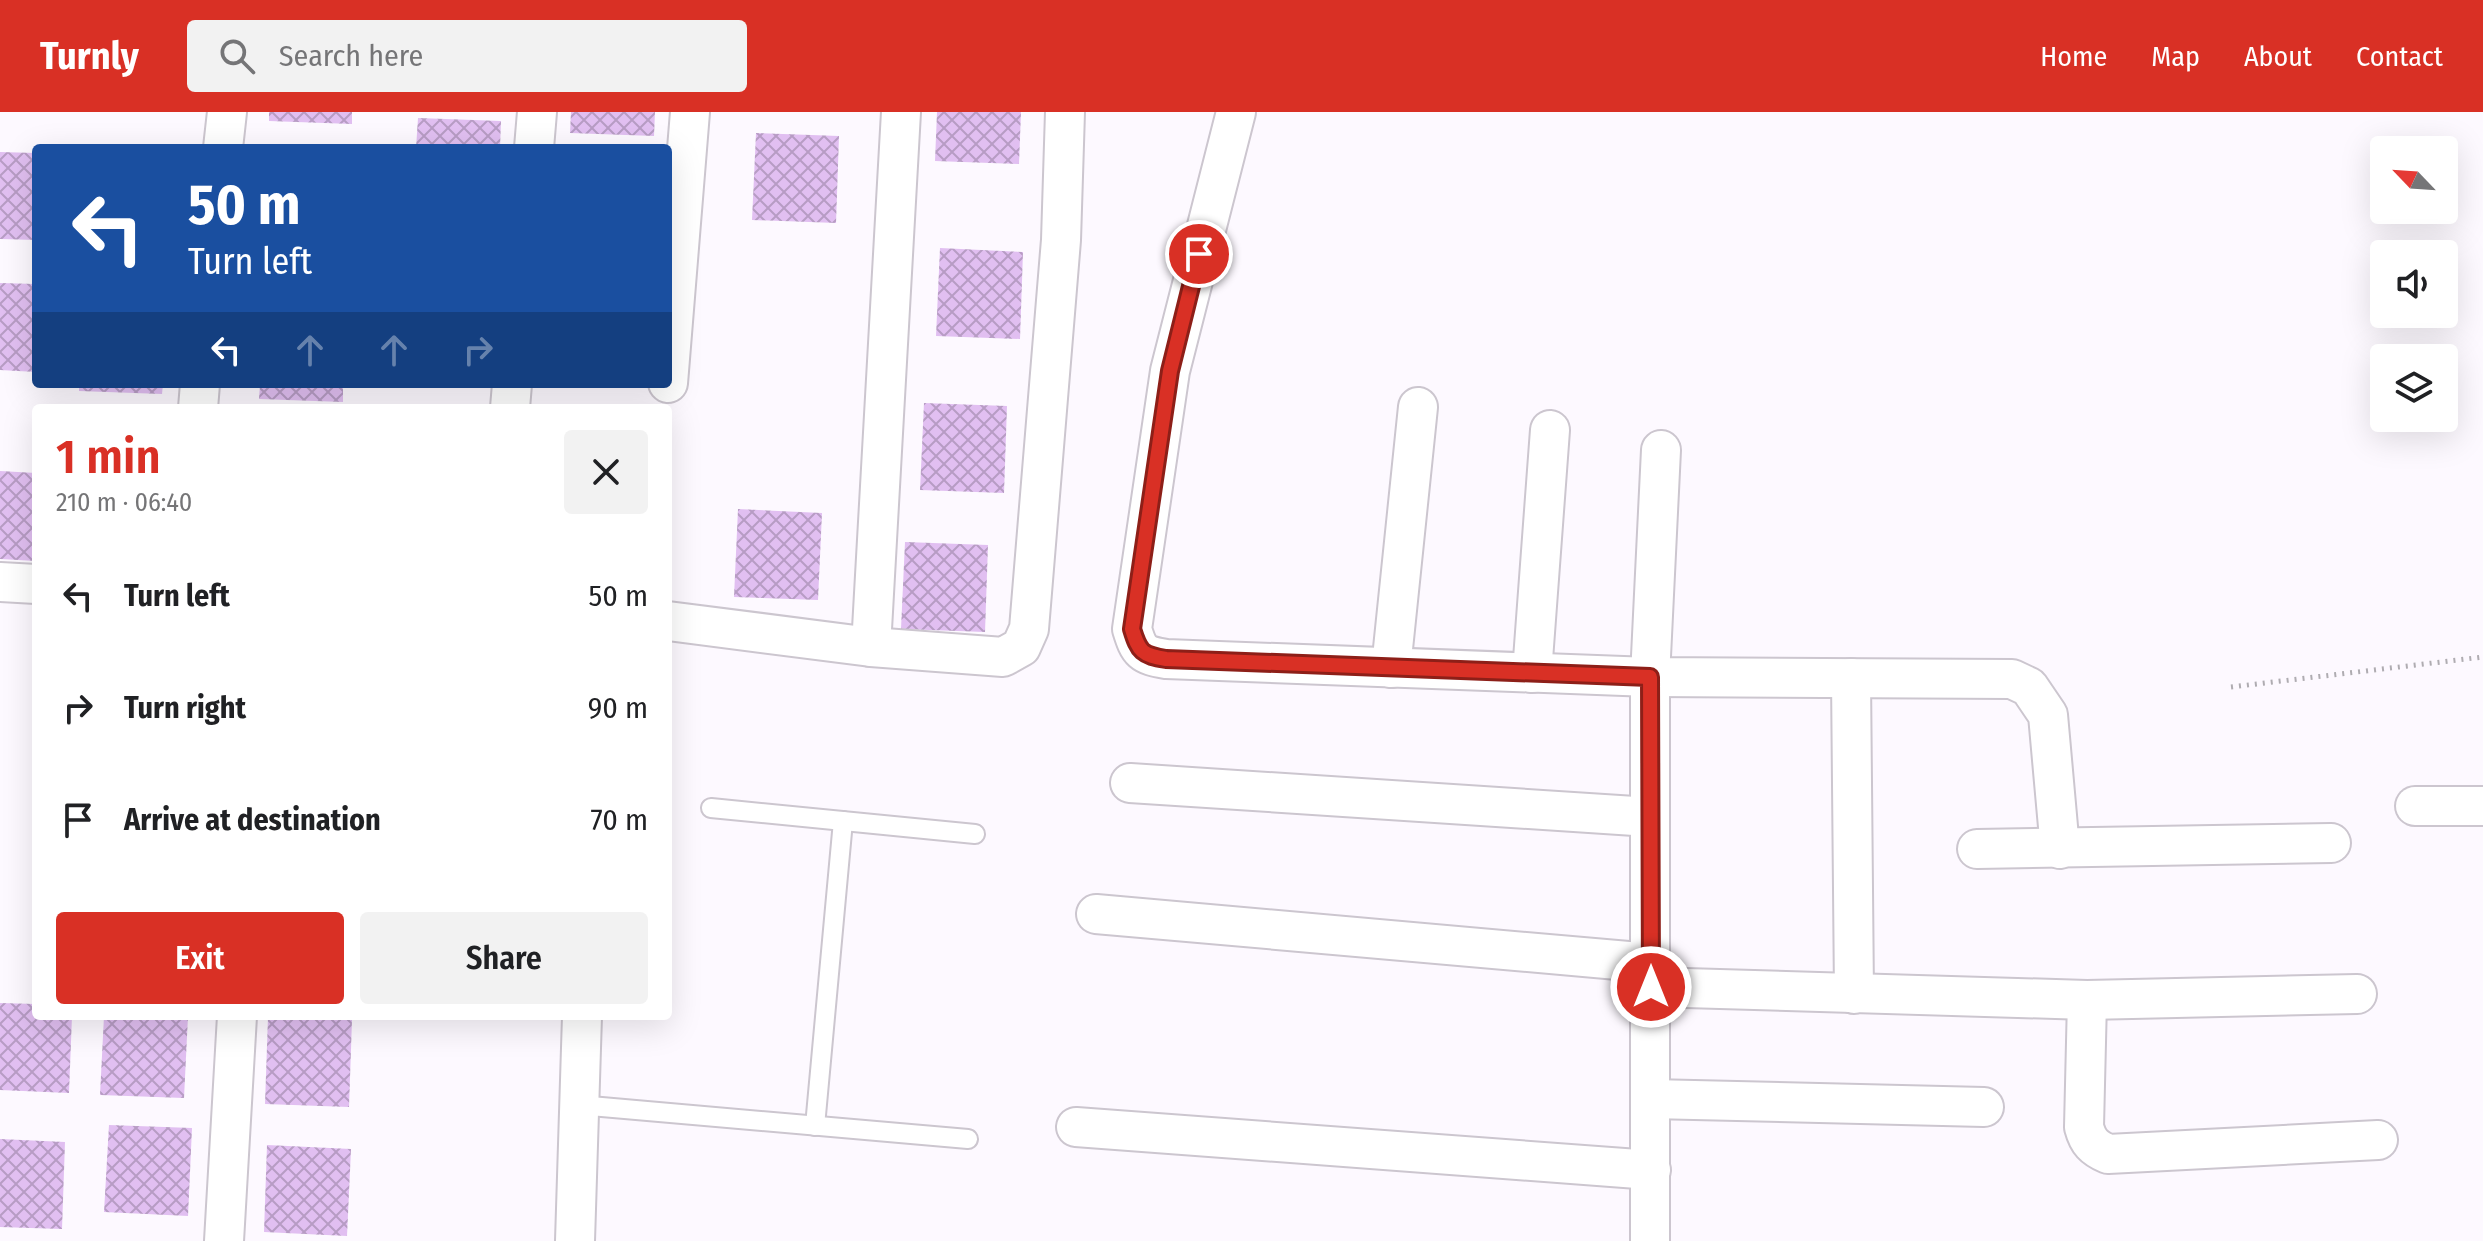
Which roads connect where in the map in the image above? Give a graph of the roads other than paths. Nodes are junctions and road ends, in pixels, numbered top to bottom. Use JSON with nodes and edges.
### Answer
{"nodes":[{"id":1,"x":227,"y":112,"type":"edge"},
{"id":2,"x":537,"y":112,"type":"edge"},
{"id":3,"x":690,"y":112,"type":"edge"},
{"id":4,"x":901,"y":112,"type":"edge"},
{"id":5,"x":1065,"y":112,"type":"edge"},
{"id":6,"x":1236,"y":112,"type":"edge"},
{"id":7,"x":223,"y":144,"type":"edge"},
{"id":8,"x":534,"y":144,"type":"edge"},
{"id":9,"x":672,"y":334,"type":"edge"},
{"id":10,"x":1418,"y":407,"type":"dead end"},
{"id":11,"x":1550,"y":430,"type":"dead end"},
{"id":12,"x":1661,"y":450,"type":"dead end"},
{"id":13,"x":0,"y":582,"type":"edge"},
{"id":14,"x":32,"y":584,"type":"edge"},
{"id":15,"x":672,"y":622,"type":"edge"},
{"id":16,"x":871,"y":647,"type":"junction"},
{"id":17,"x":1391,"y":668,"type":"junction"},
{"id":18,"x":1532,"y":673,"type":"junction"},
{"id":19,"x":1650,"y":677,"type":"junction"},
{"id":20,"x":1851,"y":678,"type":"junction"},
{"id":21,"x":1130,"y":783,"type":"dead end"},
{"id":22,"x":2415,"y":806,"type":"dead end"},
{"id":23,"x":2483,"y":806,"type":"edge"},
{"id":24,"x":711,"y":808,"type":"dead end"},
{"id":25,"x":1650,"y":817,"type":"junction"},
{"id":26,"x":843,"y":821,"type":"junction"},
{"id":27,"x":975,"y":834,"type":"dead end"},
{"id":28,"x":2331,"y":843,"type":"dead end"},
{"id":29,"x":1977,"y":849,"type":"dead end"},
{"id":30,"x":2060,"y":849,"type":"junction"},
{"id":31,"x":1096,"y":914,"type":"dead end"},
{"id":32,"x":1651,"y":975,"type":"junction"},
{"id":33,"x":1854,"y":994,"type":"junction"},
{"id":34,"x":2357,"y":994,"type":"dead end"},
{"id":35,"x":2087,"y":1000,"type":"junction"},
{"id":36,"x":237,"y":1020,"type":"edge"},
{"id":37,"x":582,"y":1020,"type":"edge"},
{"id":38,"x":1651,"y":1099,"type":"junction"},
{"id":39,"x":579,"y":1105,"type":"junction"},
{"id":40,"x":1984,"y":1107,"type":"dead end"},
{"id":41,"x":815,"y":1126,"type":"junction"},
{"id":42,"x":1076,"y":1127,"type":"dead end"},
{"id":43,"x":968,"y":1139,"type":"dead end"},
{"id":44,"x":2378,"y":1140,"type":"dead end"},
{"id":45,"x":1651,"y":1170,"type":"junction"},
{"id":46,"x":224,"y":1241,"type":"edge"},
{"id":47,"x":575,"y":1241,"type":"edge"},
{"id":48,"x":1650,"y":1241,"type":"edge"}],
"edges":[{"from":1,"to":7,"type":"street"},
{"from":2,"to":8,"type":"street"},
{"from":3,"to":9,"type":"street"},
{"from":4,"to":16,"type":"street"},
{"from":5,"to":16,"type":"street"},
{"from":6,"to":17,"type":"street"},
{"from":10,"to":17,"type":"street"},
{"from":11,"to":18,"type":"street"},
{"from":12,"to":19,"type":"street"},
{"from":13,"to":14,"type":"street"},
{"from":15,"to":16,"type":"street"},
{"from":17,"to":18,"type":"street"},
{"from":18,"to":19,"type":"street"},
{"from":19,"to":20,"type":"street"},
{"from":19,"to":25,"type":"street"},
{"from":20,"to":30,"type":"street"},
{"from":20,"to":33,"type":"street"},
{"from":21,"to":25,"type":"street"},
{"from":22,"to":23,"type":"street"},
{"from":24,"to":26,"type":"lane"},
{"from":25,"to":32,"type":"street"},
{"from":26,"to":27,"type":"lane"},
{"from":26,"to":41,"type":"lane"},
{"from":28,"to":30,"type":"street"},
{"from":29,"to":30,"type":"street"},
{"from":31,"to":32,"type":"street"},
{"from":32,"to":33,"type":"street"},
{"from":32,"to":38,"type":"street"},
{"from":33,"to":35,"type":"street"},
{"from":34,"to":35,"type":"street"},
{"from":35,"to":44,"type":"street"},
{"from":36,"to":46,"type":"street"},
{"from":37,"to":39,"type":"street"},
{"from":38,"to":40,"type":"street"},
{"from":38,"to":45,"type":"street"},
{"from":39,"to":41,"type":"lane"},
{"from":39,"to":47,"type":"street"},
{"from":41,"to":43,"type":"lane"},
{"from":42,"to":45,"type":"street"},
{"from":45,"to":48,"type":"street"}]}
